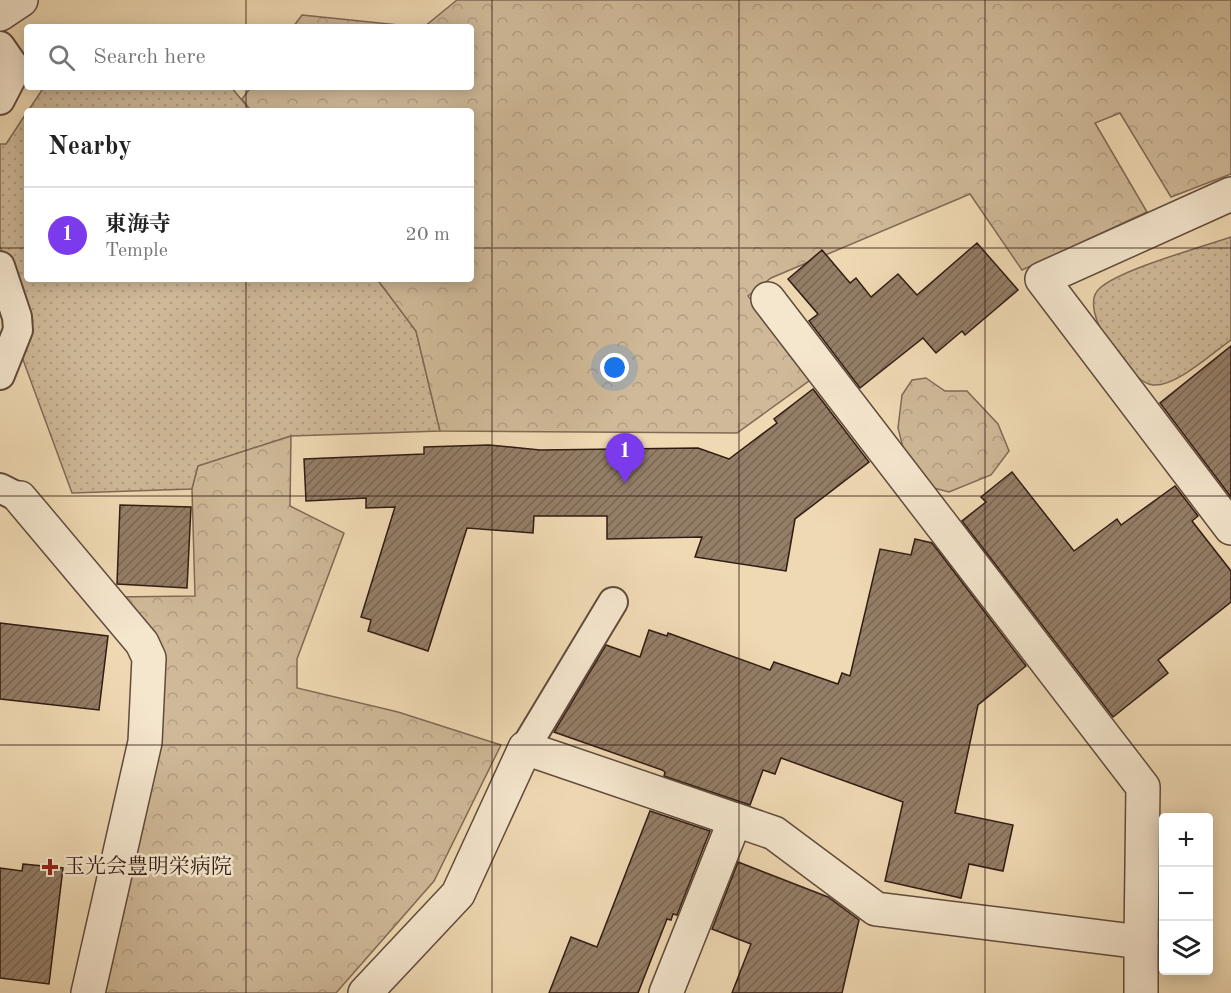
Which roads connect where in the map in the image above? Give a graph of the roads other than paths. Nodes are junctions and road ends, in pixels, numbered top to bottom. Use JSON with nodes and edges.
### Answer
{"nodes":[{"id":1,"x":21,"y":0,"type":"edge"},
{"id":2,"x":0,"y":14,"type":"edge"},
{"id":3,"x":0,"y":46,"type":"edge"},
{"id":4,"x":0,"y":100,"type":"edge"},
{"id":5,"x":1231,"y":194,"type":"edge"},
{"id":6,"x":0,"y":266,"type":"edge"},
{"id":7,"x":768,"y":300,"type":"dead end"},
{"id":8,"x":0,"y":375,"type":"edge"},
{"id":9,"x":10,"y":493,"type":"edge"},
{"id":10,"x":1231,"y":528,"type":"edge"},
{"id":11,"x":613,"y":602,"type":"dead end"},
{"id":12,"x":525,"y":748,"type":"junction"},
{"id":13,"x":735,"y":820,"type":"junction"},
{"id":14,"x":1141,"y":942,"type":"junction"},
{"id":15,"x":88,"y":993,"type":"edge"},
{"id":16,"x":365,"y":993,"type":"edge"},
{"id":17,"x":666,"y":993,"type":"edge"},
{"id":18,"x":1141,"y":993,"type":"edge"}],
"edges":[{"from":1,"to":2,"type":"street"},
{"from":3,"to":4,"type":"lane"},
{"from":5,"to":10,"type":"street"},
{"from":6,"to":8,"type":"lane"},
{"from":7,"to":14,"type":"street"},
{"from":9,"to":15,"type":"street"},
{"from":11,"to":12,"type":"lane"},
{"from":12,"to":13,"type":"street"},
{"from":12,"to":16,"type":"street"},
{"from":13,"to":14,"type":"street"},
{"from":13,"to":17,"type":"street"},
{"from":14,"to":18,"type":"street"}]}
